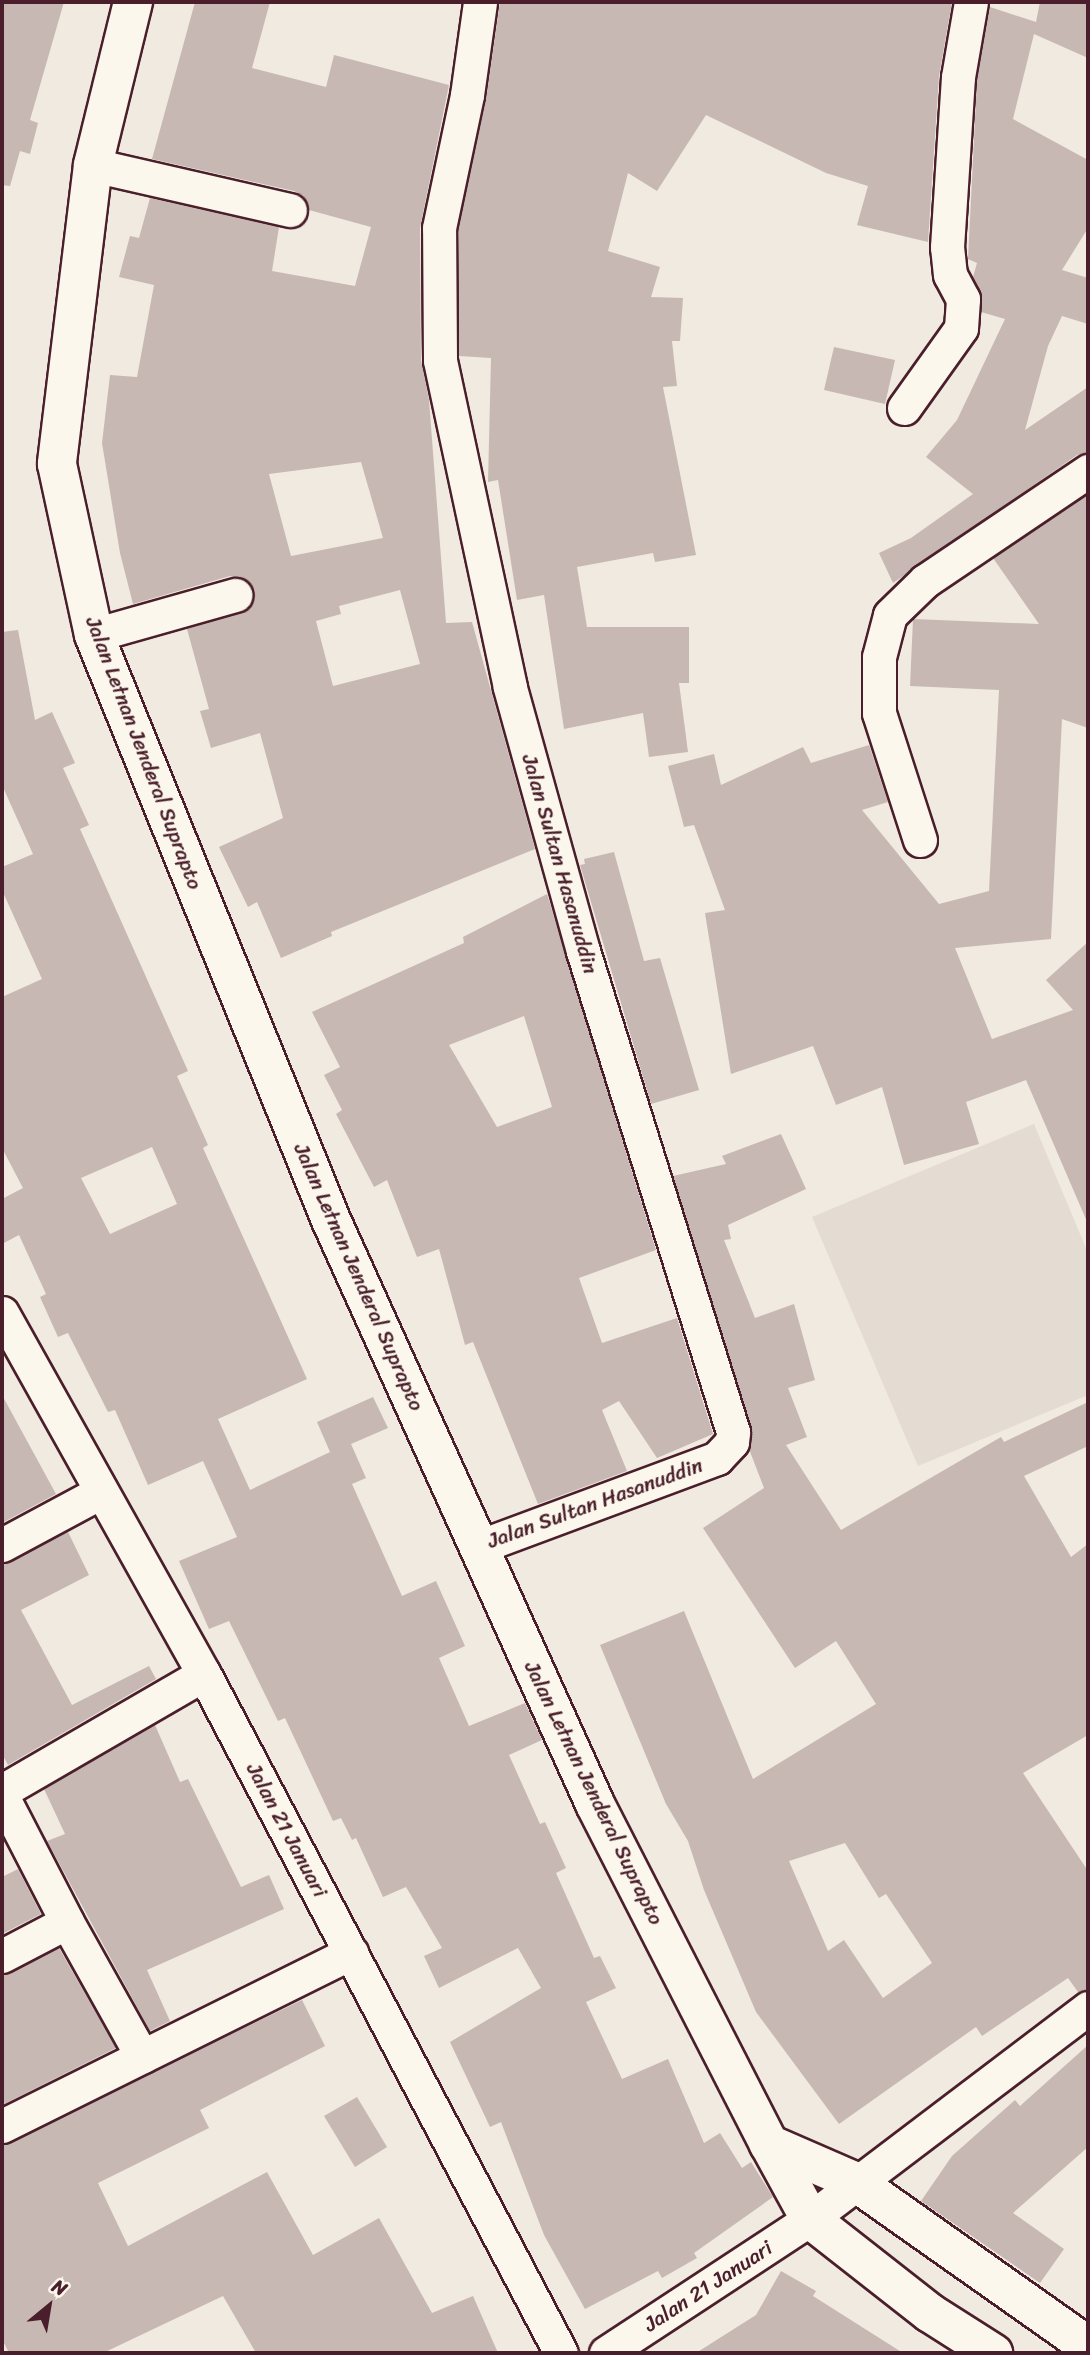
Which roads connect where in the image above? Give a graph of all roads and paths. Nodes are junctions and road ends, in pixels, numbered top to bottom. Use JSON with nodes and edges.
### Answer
{"nodes":[{"id":1,"x":133,"y":2,"type":"edge"},
{"id":2,"x":480,"y":2,"type":"edge"},
{"id":3,"x":971,"y":2,"type":"edge"},
{"id":4,"x":93,"y":165,"type":"junction"},
{"id":5,"x":290,"y":210,"type":"dead end"},
{"id":6,"x":904,"y":408,"type":"dead end"},
{"id":7,"x":1088,"y":471,"type":"edge"},
{"id":8,"x":235,"y":595,"type":"dead end"},
{"id":9,"x":94,"y":635,"type":"junction"},
{"id":10,"x":920,"y":840,"type":"dead end"},
{"id":11,"x":2,"y":1313,"type":"edge"},
{"id":12,"x":101,"y":1492,"type":"junction"},
{"id":13,"x":2,"y":1545,"type":"edge"},
{"id":14,"x":478,"y":1547,"type":"junction"},
{"id":15,"x":204,"y":1674,"type":"junction"},
{"id":16,"x":2,"y":1793,"type":"edge"},
{"id":17,"x":67,"y":1922,"type":"junction"},
{"id":18,"x":351,"y":1953,"type":"junction"},
{"id":19,"x":2,"y":1956,"type":"edge"},
{"id":20,"x":1088,"y":2008,"type":"edge"},
{"id":21,"x":142,"y":2056,"type":"junction"},
{"id":22,"x":2,"y":2126,"type":"edge"},
{"id":23,"x":769,"y":2144,"type":"junction"},
{"id":24,"x":854,"y":2181,"type":"junction"},
{"id":25,"x":810,"y":2219,"type":"junction"},
{"id":26,"x":1088,"y":2346,"type":"edge"},
{"id":27,"x":561,"y":2353,"type":"edge"},
{"id":28,"x":606,"y":2353,"type":"edge"},
{"id":29,"x":993,"y":2353,"type":"edge"}],
"edges":[{"from":1,"to":4,"type":"main road","name":"Jalan Letnan Jenderal Suprapto"},
{"from":2,"to":14,"type":"street","name":"Jalan Sultan Hasanuddin"},
{"from":3,"to":6,"type":"street"},
{"from":4,"to":5,"type":"street"},
{"from":4,"to":9,"type":"main road","name":"Jalan Letnan Jenderal Suprapto"},
{"from":7,"to":10,"type":"street"},
{"from":8,"to":9,"type":"street"},
{"from":9,"to":14,"type":"main road","name":"Jalan Letnan Jenderal Suprapto"},
{"from":11,"to":12,"type":"street","name":"Jalan 21 Januari"},
{"from":12,"to":13,"type":"street"},
{"from":12,"to":15,"type":"street","name":"Jalan 21 Januari"},
{"from":14,"to":23,"type":"main road","name":"Jalan Letnan Jenderal Suprapto"},
{"from":15,"to":16,"type":"street"},
{"from":15,"to":18,"type":"street","name":"Jalan 21 Januari"},
{"from":16,"to":17,"type":"street"},
{"from":17,"to":19,"type":"street"},
{"from":17,"to":21,"type":"street"},
{"from":18,"to":21,"type":"street"},
{"from":18,"to":27,"type":"street","name":"Jalan 21 Januari"},
{"from":20,"to":24,"type":"street","name":"Jalan 21 Januari"},
{"from":21,"to":22,"type":"street"},
{"from":23,"to":24,"type":"main road"},
{"from":23,"to":25,"type":"main road","name":"Jalan Letnan Jenderal Suprapto"},
{"from":24,"to":25,"type":"street","name":"Jalan 21 Januari"},
{"from":24,"to":26,"type":"main road"},
{"from":25,"to":28,"type":"street","name":"Jalan 21 Januari"},
{"from":25,"to":29,"type":"main road"}]}
